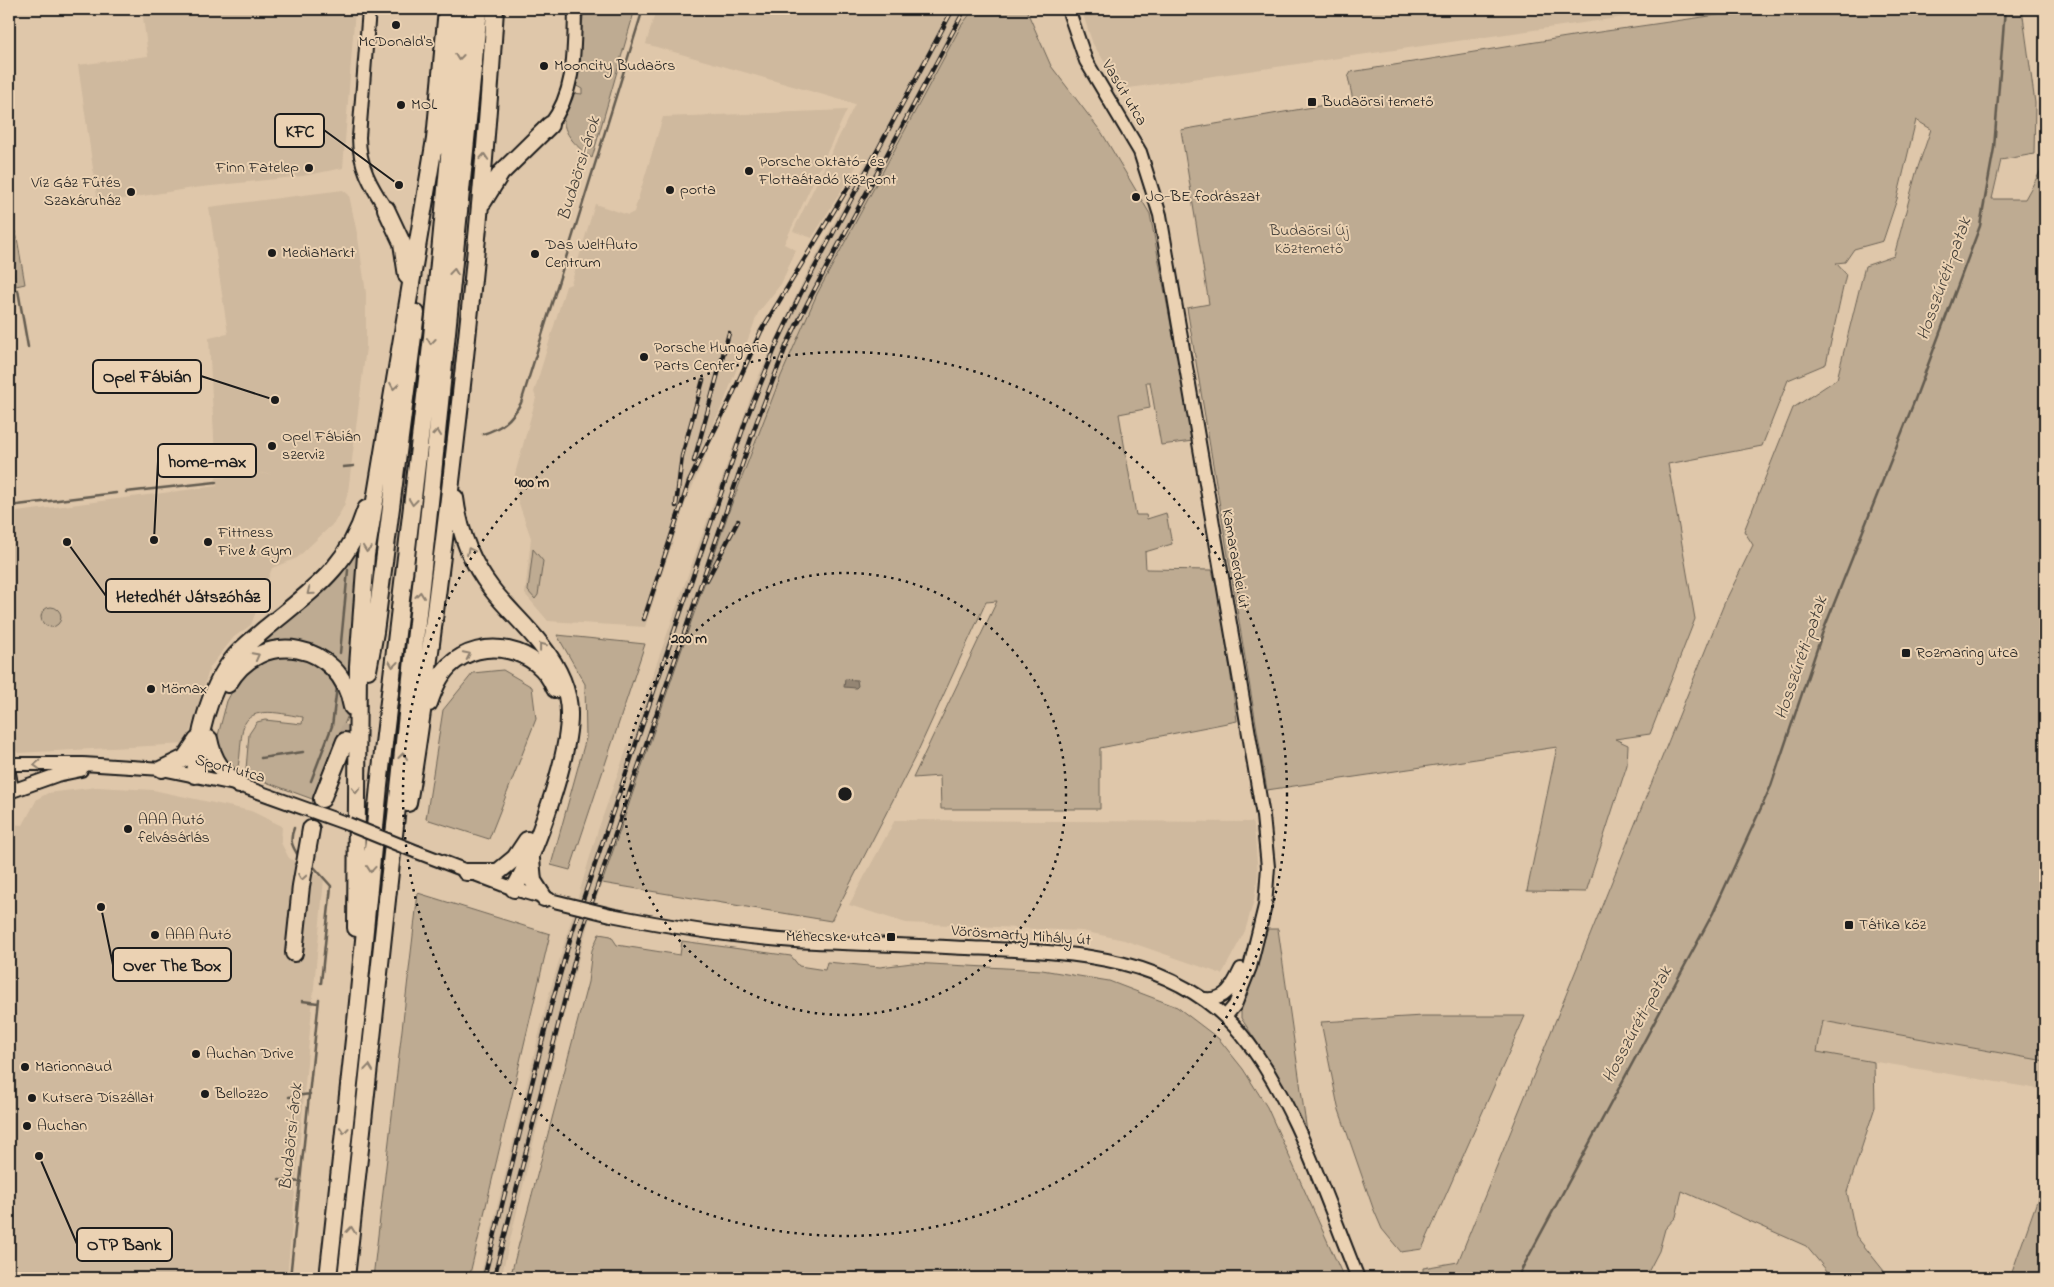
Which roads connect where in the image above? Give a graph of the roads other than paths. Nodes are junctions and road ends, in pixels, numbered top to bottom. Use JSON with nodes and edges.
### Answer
{"nodes":[{"id":1,"x":368,"y":9,"type":"edge"},
{"id":2,"x":447,"y":9,"type":"edge"},
{"id":3,"x":462,"y":9,"type":"edge"},
{"id":4,"x":479,"y":9,"type":"edge"},
{"id":5,"x":494,"y":9,"type":"edge"},
{"id":6,"x":575,"y":9,"type":"edge"},
{"id":7,"x":1068,"y":9,"type":"edge"},
{"id":8,"x":550,"y":125,"type":"joint"},
{"id":9,"x":434,"y":138,"type":"junction"},
{"id":10,"x":1154,"y":192,"type":"joint"},
{"id":11,"x":481,"y":206,"type":"junction"},
{"id":12,"x":386,"y":209,"type":"joint"},
{"id":13,"x":404,"y":321,"type":"junction"},
{"id":14,"x":455,"y":450,"type":"junction"},
{"id":15,"x":380,"y":466,"type":"junction"},
{"id":16,"x":368,"y":670,"type":"dead end"},
{"id":17,"x":206,"y":733,"type":"junction"},
{"id":18,"x":350,"y":741,"type":"junction"},
{"id":19,"x":418,"y":741,"type":"junction"},
{"id":20,"x":9,"y":764,"type":"edge"},
{"id":21,"x":100,"y":766,"type":"junction"},
{"id":22,"x":162,"y":769,"type":"junction"},
{"id":23,"x":9,"y":773,"type":"edge"},
{"id":24,"x":194,"y":775,"type":"junction"},
{"id":25,"x":239,"y":785,"type":"junction"},
{"id":26,"x":9,"y":792,"type":"edge"},
{"id":27,"x":322,"y":799,"type":"dead end"},
{"id":28,"x":311,"y":829,"type":"dead end"},
{"id":29,"x":529,"y":846,"type":"junction"},
{"id":30,"x":392,"y":857,"type":"junction"},
{"id":31,"x":466,"y":872,"type":"junction"},
{"id":32,"x":514,"y":889,"type":"junction"},
{"id":33,"x":549,"y":899,"type":"junction"},
{"id":34,"x":611,"y":915,"type":"joint"},
{"id":35,"x":1258,"y":932,"type":"junction"},
{"id":36,"x":294,"y":953,"type":"dead end"},
{"id":37,"x":1236,"y":981,"type":"junction"},
{"id":38,"x":1205,"y":999,"type":"junction"},
{"id":39,"x":357,"y":1012,"type":"junction"},
{"id":40,"x":1225,"y":1017,"type":"junction"},
{"id":41,"x":328,"y":1278,"type":"edge"},
{"id":42,"x":346,"y":1278,"type":"edge"},
{"id":43,"x":1358,"y":1278,"type":"edge"}],
"edges":[{"from":1,"to":12,"type":"street"},
{"from":2,"to":9,"type":"highway"},
{"from":3,"to":39,"type":"highway","one_way":true},
{"from":30,"to":4,"type":"highway","one_way":true},
{"from":11,"to":5,"type":"highway","one_way":true},
{"from":6,"to":8,"type":"street"},
{"from":7,"to":10,"type":"street","name":"Vasút utca"},
{"from":8,"to":11,"type":"highway"},
{"from":9,"to":13,"type":"highway"},
{"from":9,"to":16,"type":"highway"},
{"from":10,"to":35,"type":"street","name":"Kamaraerdei út"},
{"from":11,"to":14,"type":"highway"},
{"from":12,"to":13,"type":"highway"},
{"from":13,"to":15,"type":"highway","one_way":true},
{"from":14,"to":19,"type":"highway"},
{"from":29,"to":14,"type":"highway","one_way":true},
{"from":15,"to":17,"type":"highway","one_way":true},
{"from":15,"to":18,"type":"highway","one_way":true},
{"from":17,"to":18,"type":"highway","one_way":true},
{"from":17,"to":22,"type":"highway"},
{"from":17,"to":24,"type":"highway"},
{"from":17,"to":25,"type":"highway"},
{"from":18,"to":27,"type":"highway"},
{"from":18,"to":39,"type":"highway","one_way":true},
{"from":19,"to":29,"type":"highway","one_way":true},
{"from":19,"to":30,"type":"highway"},
{"from":21,"to":20,"type":"street","name":"Sport utca","one_way":true},
{"from":21,"to":22,"type":"street","name":"Sport utca"},
{"from":21,"to":26,"type":"street","name":"Sport utca"},
{"from":22,"to":24,"type":"street","name":"Sport utca"},
{"from":23,"to":26,"type":"street"},
{"from":24,"to":25,"type":"street","name":"Sport utca"},
{"from":25,"to":31,"type":"street","name":"Sport utca","bridge":true},
{"from":28,"to":36,"type":"highway","one_way":true},
{"from":29,"to":31,"type":"highway"},
{"from":29,"to":32,"type":"highway"},
{"from":29,"to":33,"type":"highway"},
{"from":42,"to":30,"type":"highway","one_way":true},
{"from":31,"to":32,"type":"street","name":"Sport utca"},
{"from":32,"to":33,"type":"street","name":"Sport utca"},
{"from":33,"to":34,"type":"street","name":"Sport utca","bridge":true},
{"from":34,"to":38,"type":"street","name":"Vörösmarty Mihály út"},
{"from":35,"to":37,"type":"street","name":"Kamaraerdei út"},
{"from":35,"to":40,"type":"street","name":"Kamaraerdei út"},
{"from":37,"to":38,"type":"street","name":"Kamaraerdei út"},
{"from":37,"to":40,"type":"street","name":"Kamaraerdei út"},
{"from":38,"to":40,"type":"street","name":"Vörösmarty Mihály út"},
{"from":39,"to":41,"type":"highway","one_way":true},
{"from":40,"to":43,"type":"street","name":"Vörösmarty Mihály út"}]}
